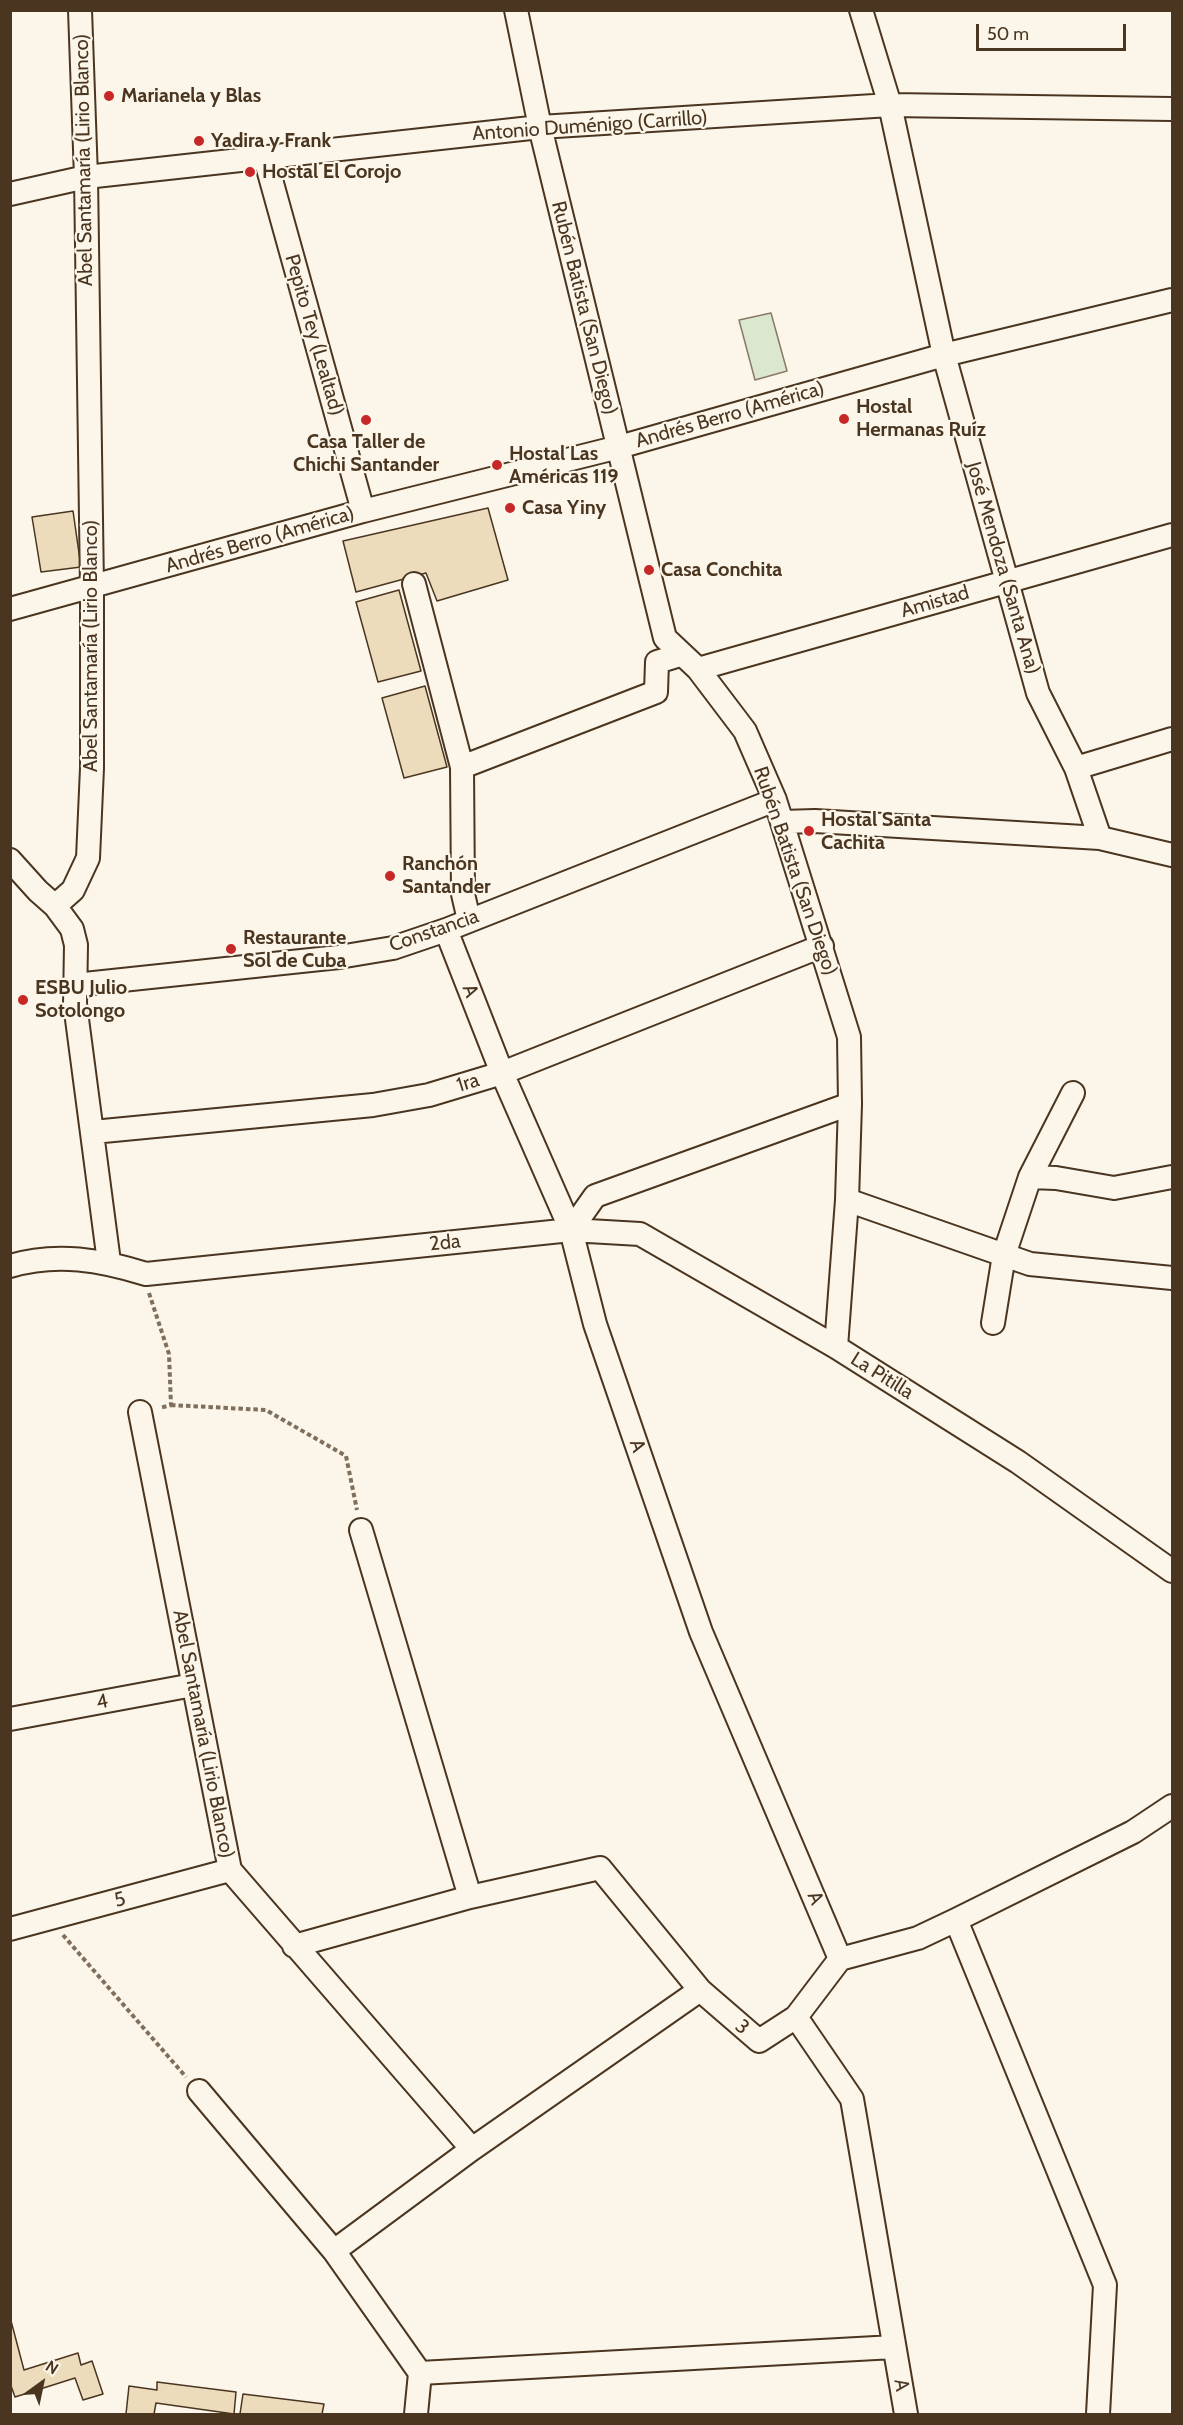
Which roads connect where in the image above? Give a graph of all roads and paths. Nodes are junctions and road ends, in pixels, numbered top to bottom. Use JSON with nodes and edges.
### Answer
{"nodes":[{"id":1,"x":80,"y":10,"type":"edge"},
{"id":2,"x":516,"y":10,"type":"edge"},
{"id":3,"x":861,"y":10,"type":"edge"},
{"id":4,"x":890,"y":105,"type":"junction"},
{"id":5,"x":1173,"y":108,"type":"edge"},
{"id":6,"x":540,"y":127,"type":"junction"},
{"id":7,"x":265,"y":158,"type":"junction"},
{"id":8,"x":86,"y":177,"type":"junction"},
{"id":9,"x":10,"y":194,"type":"edge"},
{"id":10,"x":1173,"y":300,"type":"edge"},
{"id":11,"x":944,"y":356,"type":"junction"},
{"id":12,"x":619,"y":447,"type":"junction"},
{"id":13,"x":363,"y":511,"type":"junction"},
{"id":14,"x":1173,"y":535,"type":"edge"},
{"id":15,"x":1006,"y":581,"type":"junction"},
{"id":16,"x":414,"y":584,"type":"dead end"},
{"id":17,"x":92,"y":587,"type":"junction"},
{"id":18,"x":10,"y":609,"type":"edge"},
{"id":19,"x":689,"y":662,"type":"junction"},
{"id":20,"x":1173,"y":739,"type":"edge"},
{"id":21,"x":462,"y":767,"type":"junction"},
{"id":22,"x":1076,"y":768,"type":"junction"},
{"id":23,"x":775,"y":800,"type":"junction"},
{"id":24,"x":782,"y":822,"type":"junction"},
{"id":25,"x":1100,"y":838,"type":"junction"},
{"id":26,"x":1173,"y":855,"type":"edge"},
{"id":27,"x":10,"y":860,"type":"edge"},
{"id":28,"x":55,"y":906,"type":"junction"},
{"id":29,"x":469,"y":920,"type":"junction"},
{"id":30,"x":446,"y":930,"type":"junction"},
{"id":31,"x":822,"y":946,"type":"junction"},
{"id":32,"x":75,"y":985,"type":"junction"},
{"id":33,"x":502,"y":1073,"type":"junction"},
{"id":34,"x":1073,"y":1093,"type":"dead end"},
{"id":35,"x":850,"y":1104,"type":"junction"},
{"id":36,"x":93,"y":1132,"type":"junction"},
{"id":37,"x":1030,"y":1177,"type":"junction"},
{"id":38,"x":1173,"y":1177,"type":"edge"},
{"id":39,"x":847,"y":1200,"type":"junction"},
{"id":40,"x":570,"y":1230,"type":"junction"},
{"id":41,"x":1004,"y":1255,"type":"junction"},
{"id":42,"x":109,"y":1262,"type":"junction"},
{"id":43,"x":10,"y":1266,"type":"edge"},
{"id":44,"x":146,"y":1274,"type":"junction"},
{"id":45,"x":1173,"y":1278,"type":"edge"},
{"id":46,"x":993,"y":1323,"type":"dead end"},
{"id":47,"x":836,"y":1347,"type":"junction"},
{"id":48,"x":171,"y":1405,"type":"junction"},
{"id":49,"x":141,"y":1412,"type":"joint"},
{"id":50,"x":361,"y":1530,"type":"joint"},
{"id":51,"x":1173,"y":1571,"type":"edge"},
{"id":52,"x":193,"y":1685,"type":"junction"},
{"id":53,"x":10,"y":1719,"type":"edge"},
{"id":54,"x":1173,"y":1806,"type":"edge"},
{"id":55,"x":230,"y":1870,"type":"junction"},
{"id":56,"x":470,"y":1897,"type":"junction"},
{"id":57,"x":49,"y":1918,"type":"junction"},
{"id":58,"x":956,"y":1920,"type":"junction"},
{"id":59,"x":10,"y":1929,"type":"edge"},
{"id":60,"x":294,"y":1946,"type":"junction"},
{"id":61,"x":840,"y":1959,"type":"junction"},
{"id":62,"x":700,"y":1990,"type":"junction"},
{"id":63,"x":795,"y":2018,"type":"junction"},
{"id":64,"x":199,"y":2091,"type":"joint"},
{"id":65,"x":472,"y":2149,"type":"junction"},
{"id":66,"x":334,"y":2251,"type":"junction"},
{"id":67,"x":894,"y":2347,"type":"junction"},
{"id":68,"x":420,"y":2373,"type":"junction"},
{"id":69,"x":416,"y":2415,"type":"edge"},
{"id":70,"x":906,"y":2415,"type":"edge"},
{"id":71,"x":1098,"y":2415,"type":"edge"}],
"edges":[{"from":1,"to":8,"type":"street","name":"Abel Santamaría (Lirio Blanco)"},
{"from":2,"to":6,"type":"street","name":"Rubén Batista (San Diego)"},
{"from":3,"to":4,"type":"street","name":"José Mendoza (Santa Ana)"},
{"from":4,"to":5,"type":"street","name":"Antonio Duménigo (Carrillo)"},
{"from":4,"to":6,"type":"street","name":"Antonio Duménigo (Carrillo)"},
{"from":4,"to":11,"type":"street","name":"José Mendoza (Santa Ana)"},
{"from":6,"to":7,"type":"street","name":"Antonio Duménigo (Carrillo)"},
{"from":6,"to":12,"type":"street","name":"Rubén Batista (San Diego)"},
{"from":7,"to":8,"type":"street","name":"Antonio Duménigo (Carrillo)"},
{"from":7,"to":13,"type":"street","name":"Pepito Tey (Lealtad)"},
{"from":8,"to":9,"type":"street","name":"Antonio Duménigo (Carrillo)"},
{"from":8,"to":17,"type":"street","name":"Abel Santamaría (Lirio Blanco)"},
{"from":10,"to":11,"type":"street","name":"Andrés Berro (América)"},
{"from":11,"to":12,"type":"street","name":"Andrés Berro (América)"},
{"from":11,"to":15,"type":"street","name":"José Mendoza (Santa Ana)"},
{"from":12,"to":13,"type":"street","name":"Andrés Berro (América)"},
{"from":12,"to":19,"type":"street","name":"Rubén Batista (San Diego)"},
{"from":13,"to":17,"type":"street","name":"Andrés Berro (América)"},
{"from":14,"to":15,"type":"street","name":"Amistad"},
{"from":15,"to":19,"type":"street","name":"Amistad"},
{"from":15,"to":22,"type":"street","name":"José Mendoza (Santa Ana)"},
{"from":16,"to":21,"type":"street"},
{"from":17,"to":18,"type":"street","name":"Andrés Berro (América)"},
{"from":17,"to":28,"type":"street","name":"Abel Santamaría (Lirio Blanco)"},
{"from":19,"to":21,"type":"street","name":"Amistad"},
{"from":19,"to":23,"type":"street","name":"Rubén Batista (San Diego)"},
{"from":20,"to":22,"type":"street"},
{"from":21,"to":29,"type":"street"},
{"from":22,"to":25,"type":"street","name":"José Mendoza (Santa Ana)"},
{"from":23,"to":24,"type":"street","name":"Rubén Batista (San Diego)"},
{"from":23,"to":29,"type":"street","name":"Constancia"},
{"from":24,"to":25,"type":"street"},
{"from":24,"to":31,"type":"street","name":"Rubén Batista (San Diego)"},
{"from":25,"to":26,"type":"street"},
{"from":27,"to":28,"type":"street"},
{"from":28,"to":32,"type":"street"},
{"from":29,"to":30,"type":"street","name":"Constancia"},
{"from":30,"to":32,"type":"street","name":"Constancia"},
{"from":30,"to":33,"type":"street","name":"A"},
{"from":31,"to":33,"type":"street","name":"1ra"},
{"from":31,"to":35,"type":"street","name":"Rubén Batista (San Diego)"},
{"from":32,"to":36,"type":"street"},
{"from":33,"to":36,"type":"street","name":"1ra"},
{"from":33,"to":40,"type":"street","name":"A"},
{"from":34,"to":37,"type":"street"},
{"from":35,"to":39,"type":"street","name":"Rubén Batista (San Diego)"},
{"from":35,"to":40,"type":"street"},
{"from":36,"to":42,"type":"street"},
{"from":37,"to":38,"type":"street"},
{"from":37,"to":41,"type":"street"},
{"from":39,"to":41,"type":"street"},
{"from":39,"to":47,"type":"street","name":"Rubén Batista (San Diego)"},
{"from":40,"to":44,"type":"street","name":"2da"},
{"from":40,"to":47,"type":"street","name":"La Pitilla"},
{"from":40,"to":61,"type":"street","name":"A"},
{"from":41,"to":45,"type":"street"},
{"from":41,"to":46,"type":"street"},
{"from":42,"to":43,"type":"street","name":"2da"},
{"from":42,"to":44,"type":"street","name":"2da"},
{"from":44,"to":48,"type":"path"},
{"from":47,"to":51,"type":"street","name":"La Pitilla"},
{"from":48,"to":49,"type":"path"},
{"from":48,"to":50,"type":"path"},
{"from":49,"to":52,"type":"street","name":"Abel Santamaría (Lirio Blanco)"},
{"from":50,"to":56,"type":"street"},
{"from":52,"to":53,"type":"street","name":"4"},
{"from":52,"to":55,"type":"street","name":"Abel Santamaría (Lirio Blanco)"},
{"from":54,"to":58,"type":"street"},
{"from":55,"to":57,"type":"street","name":"5"},
{"from":55,"to":60,"type":"street","name":"Abel Santamaría (Lirio Blanco)"},
{"from":56,"to":60,"type":"street"},
{"from":56,"to":62,"type":"street"},
{"from":57,"to":59,"type":"street","name":"5"},
{"from":57,"to":64,"type":"path"},
{"from":58,"to":61,"type":"street"},
{"from":58,"to":71,"type":"street"},
{"from":60,"to":65,"type":"street","name":"Abel Santamaría (Lirio Blanco)"},
{"from":61,"to":63,"type":"street","name":"3"},
{"from":62,"to":63,"type":"street","name":"3"},
{"from":62,"to":65,"type":"street"},
{"from":63,"to":67,"type":"street","name":"A"},
{"from":64,"to":66,"type":"street"},
{"from":65,"to":66,"type":"street"},
{"from":66,"to":68,"type":"street"},
{"from":67,"to":68,"type":"street"},
{"from":67,"to":70,"type":"street","name":"A"},
{"from":68,"to":69,"type":"street"}]}
